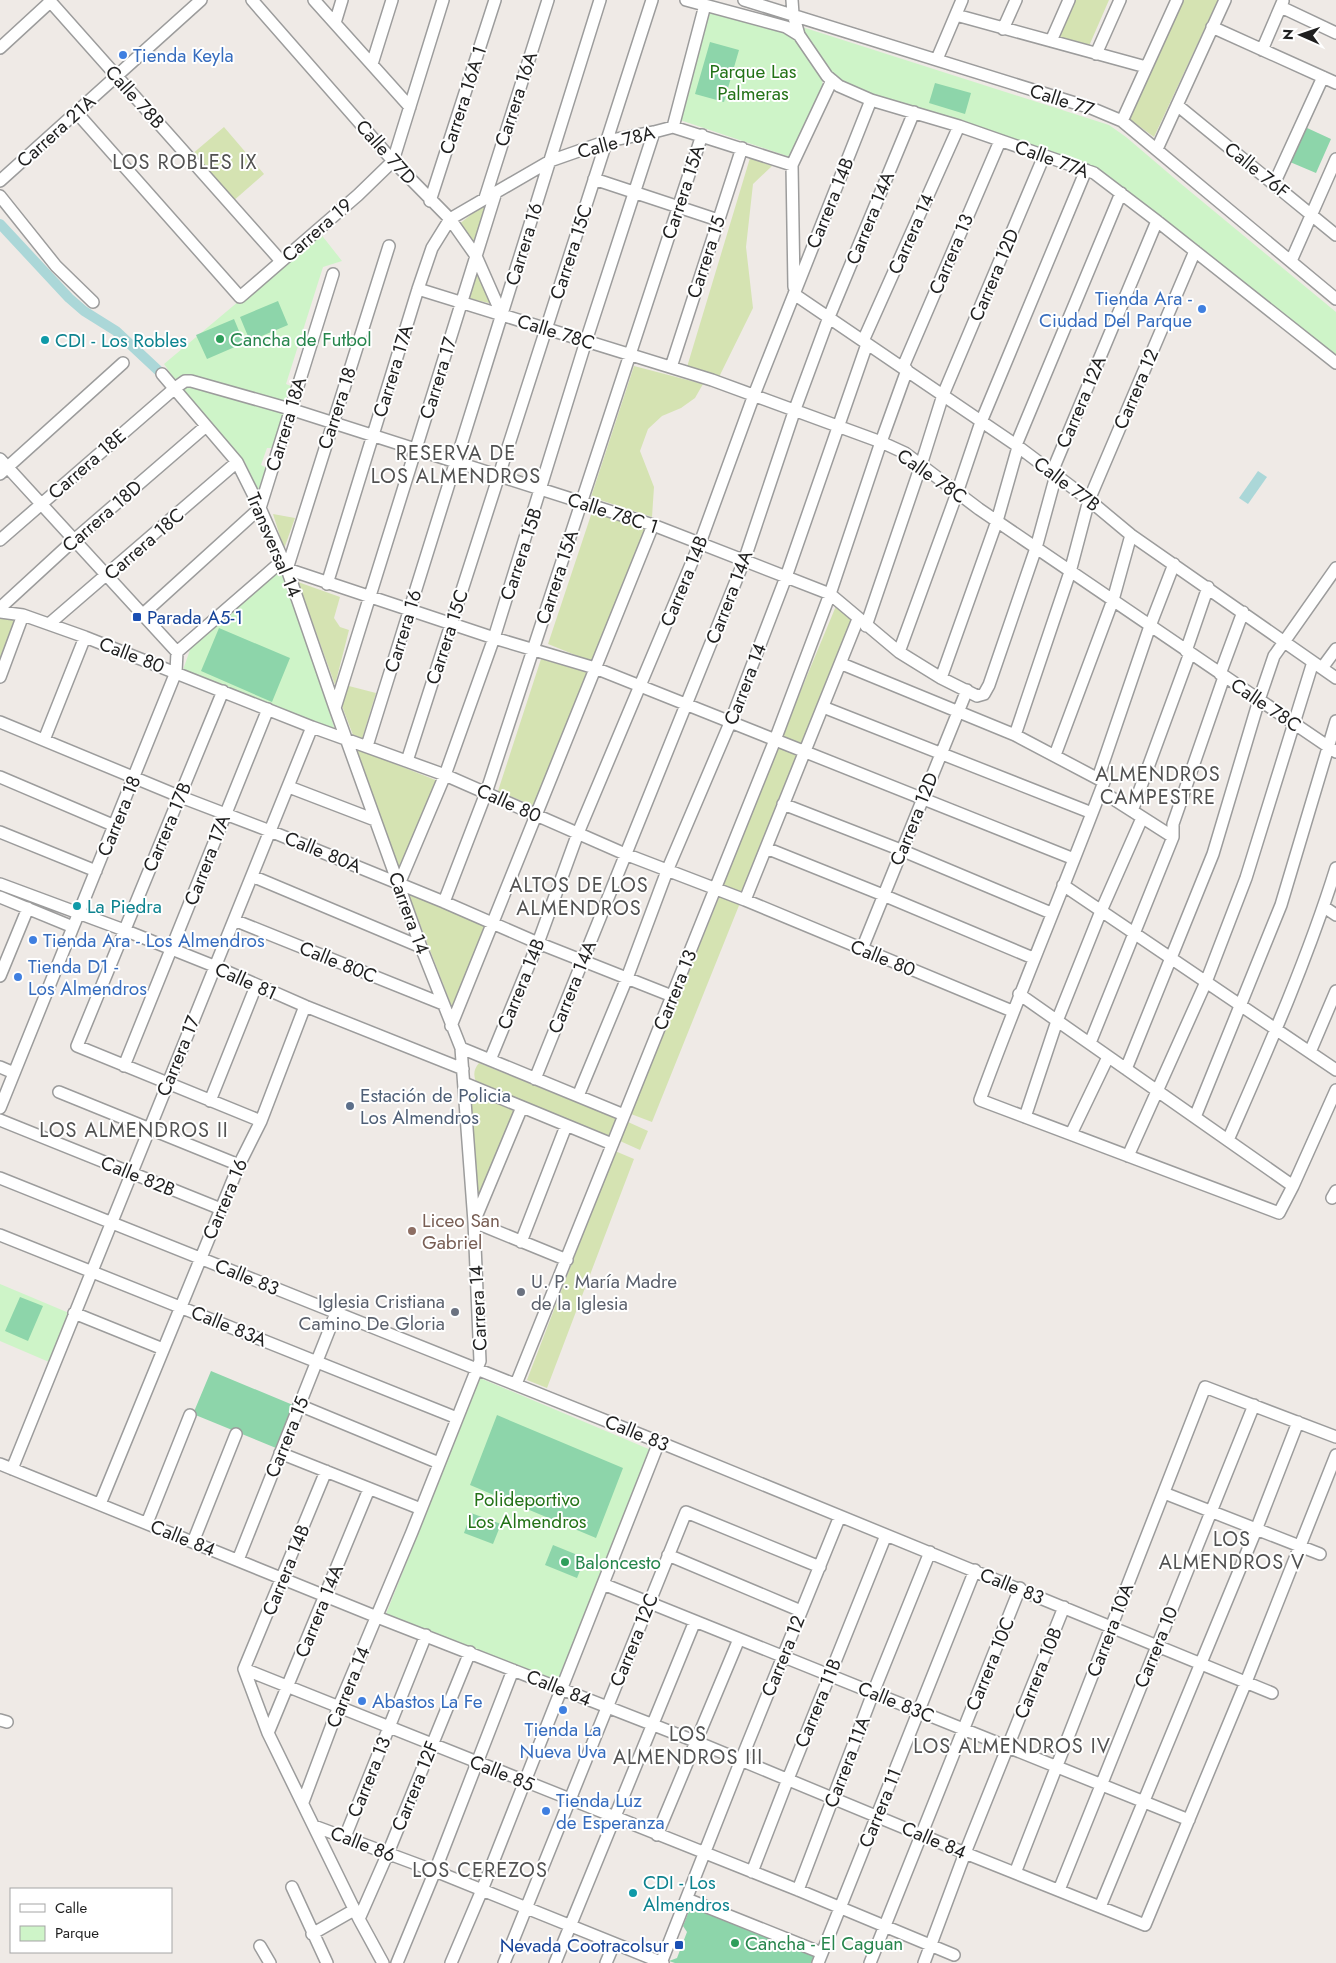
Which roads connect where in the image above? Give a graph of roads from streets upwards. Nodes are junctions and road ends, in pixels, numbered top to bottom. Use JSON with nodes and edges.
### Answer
{"nodes":[{"id":1,"x":202,"y":0,"type":"edge"},
{"id":2,"x":252,"y":0,"type":"edge"},
{"id":3,"x":314,"y":0,"type":"edge"},
{"id":4,"x":342,"y":0,"type":"edge"},
{"id":5,"x":392,"y":0,"type":"edge"},
{"id":6,"x":443,"y":0,"type":"edge"},
{"id":7,"x":495,"y":0,"type":"edge"},
{"id":8,"x":548,"y":0,"type":"edge"},
{"id":9,"x":600,"y":0,"type":"edge"},
{"id":10,"x":652,"y":0,"type":"edge"},
{"id":11,"x":686,"y":0,"type":"edge"},
{"id":12,"x":740,"y":0,"type":"edge"},
{"id":13,"x":744,"y":0,"type":"edge"},
{"id":14,"x":792,"y":0,"type":"edge"},
{"id":15,"x":962,"y":0,"type":"edge"},
{"id":16,"x":1016,"y":0,"type":"edge"},
{"id":17,"x":1069,"y":0,"type":"edge"},
{"id":18,"x":1120,"y":0,"type":"edge"},
{"id":19,"x":1177,"y":0,"type":"edge"},
{"id":20,"x":1225,"y":0,"type":"edge"},
{"id":21,"x":49,"y":1,"type":"edge"},
{"id":22,"x":1282,"y":3,"type":"edge"},
{"id":23,"x":705,"y":5,"type":"junction"},
{"id":24,"x":738,"y":13,"type":"junction"},
{"id":25,"x":792,"y":14,"type":"junction"},
{"id":26,"x":956,"y":14,"type":"junction"},
{"id":27,"x":335,"y":23,"type":"junction"},
{"id":28,"x":1212,"y":27,"type":"junction"},
{"id":29,"x":1003,"y":29,"type":"junction"},
{"id":30,"x":1336,"y":33,"type":"edge"},
{"id":31,"x":800,"y":35,"type":"junction"},
{"id":32,"x":1051,"y":41,"type":"junction"},
{"id":33,"x":0,"y":48,"type":"edge"},
{"id":34,"x":1262,"y":50,"type":"junction"},
{"id":35,"x":1096,"y":54,"type":"junction"},
{"id":36,"x":937,"y":59,"type":"junction"},
{"id":37,"x":372,"y":64,"type":"junction"},
{"id":38,"x":1146,"y":68,"type":"junction"},
{"id":39,"x":117,"y":77,"type":"junction"},
{"id":40,"x":1323,"y":77,"type":"junction"},
{"id":41,"x":832,"y":80,"type":"junction"},
{"id":42,"x":1336,"y":83,"type":"edge"},
{"id":43,"x":871,"y":100,"type":"junction"},
{"id":44,"x":1177,"y":105,"type":"junction"},
{"id":45,"x":410,"y":107,"type":"junction"},
{"id":46,"x":914,"y":112,"type":"junction"},
{"id":47,"x":77,"y":113,"type":"junction"},
{"id":48,"x":1122,"y":121,"type":"junction"},
{"id":49,"x":958,"y":126,"type":"junction"},
{"id":50,"x":673,"y":127,"type":"junction"},
{"id":51,"x":654,"y":132,"type":"junction"},
{"id":52,"x":702,"y":135,"type":"junction"},
{"id":53,"x":607,"y":141,"type":"junction"},
{"id":54,"x":1000,"y":141,"type":"junction"},
{"id":55,"x":742,"y":148,"type":"junction"},
{"id":56,"x":1157,"y":149,"type":"junction"},
{"id":57,"x":1044,"y":156,"type":"junction"},
{"id":58,"x":1336,"y":159,"type":"edge"},
{"id":59,"x":393,"y":161,"type":"junction"},
{"id":60,"x":550,"y":161,"type":"junction"},
{"id":61,"x":792,"y":165,"type":"junction"},
{"id":62,"x":1086,"y":170,"type":"junction"},
{"id":63,"x":594,"y":179,"type":"junction"},
{"id":64,"x":0,"y":181,"type":"edge"},
{"id":65,"x":1274,"y":184,"type":"junction"},
{"id":66,"x":496,"y":192,"type":"junction"},
{"id":67,"x":635,"y":193,"type":"junction"},
{"id":68,"x":1122,"y":193,"type":"junction"},
{"id":69,"x":0,"y":196,"type":"edge"},
{"id":70,"x":484,"y":198,"type":"junction"},
{"id":71,"x":430,"y":200,"type":"junction"},
{"id":72,"x":678,"y":207,"type":"junction"},
{"id":73,"x":1311,"y":216,"type":"junction"},
{"id":74,"x":450,"y":219,"type":"junction"},
{"id":75,"x":718,"y":220,"type":"junction"},
{"id":76,"x":1157,"y":221,"type":"junction"},
{"id":77,"x":1336,"y":235,"type":"edge"},
{"id":78,"x":389,"y":246,"type":"dead end"},
{"id":79,"x":1195,"y":251,"type":"junction"},
{"id":80,"x":476,"y":256,"type":"junction"},
{"id":81,"x":281,"y":261,"type":"junction"},
{"id":82,"x":1291,"y":261,"type":"junction"},
{"id":83,"x":333,"y":274,"type":"dead end"},
{"id":84,"x":418,"y":290,"type":"junction"},
{"id":85,"x":794,"y":294,"type":"junction"},
{"id":86,"x":1336,"y":300,"type":"edge"},
{"id":87,"x":93,"y":302,"type":"dead end"},
{"id":88,"x":461,"y":303,"type":"junction"},
{"id":89,"x":502,"y":315,"type":"junction"},
{"id":90,"x":829,"y":318,"type":"junction"},
{"id":91,"x":546,"y":329,"type":"junction"},
{"id":92,"x":586,"y":341,"type":"junction"},
{"id":93,"x":865,"y":342,"type":"junction"},
{"id":94,"x":630,"y":355,"type":"junction"},
{"id":95,"x":1336,"y":363,"type":"edge"},
{"id":96,"x":122,"y":364,"type":"dead end"},
{"id":97,"x":671,"y":367,"type":"junction"},
{"id":98,"x":905,"y":369,"type":"junction"},
{"id":99,"x":162,"y":374,"type":"dead end"},
{"id":100,"x":175,"y":388,"type":"junction"},
{"id":101,"x":754,"y":395,"type":"junction"},
{"id":102,"x":943,"y":395,"type":"junction"},
{"id":103,"x":290,"y":409,"type":"junction"},
{"id":104,"x":794,"y":409,"type":"junction"},
{"id":105,"x":981,"y":422,"type":"junction"},
{"id":106,"x":332,"y":423,"type":"junction"},
{"id":107,"x":206,"y":426,"type":"junction"},
{"id":108,"x":838,"y":427,"type":"junction"},
{"id":109,"x":372,"y":436,"type":"junction"},
{"id":110,"x":880,"y":442,"type":"junction"},
{"id":111,"x":1017,"y":446,"type":"junction"},
{"id":112,"x":415,"y":450,"type":"junction"},
{"id":113,"x":237,"y":462,"type":"junction"},
{"id":114,"x":456,"y":463,"type":"junction"},
{"id":115,"x":921,"y":465,"type":"junction"},
{"id":116,"x":2,"y":467,"type":"edge"},
{"id":117,"x":1054,"y":474,"type":"junction"},
{"id":118,"x":498,"y":476,"type":"junction"},
{"id":119,"x":541,"y":490,"type":"junction"},
{"id":120,"x":957,"y":493,"type":"junction"},
{"id":121,"x":1089,"y":500,"type":"junction"},
{"id":122,"x":581,"y":503,"type":"junction"},
{"id":123,"x":41,"y":504,"type":"junction"},
{"id":124,"x":260,"y":508,"type":"junction"},
{"id":125,"x":997,"y":521,"type":"junction"},
{"id":126,"x":653,"y":525,"type":"junction"},
{"id":127,"x":1132,"y":535,"type":"junction"},
{"id":128,"x":0,"y":540,"type":"edge"},
{"id":129,"x":74,"y":540,"type":"junction"},
{"id":130,"x":700,"y":543,"type":"junction"},
{"id":131,"x":1036,"y":548,"type":"junction"},
{"id":132,"x":744,"y":561,"type":"junction"},
{"id":133,"x":285,"y":564,"type":"junction"},
{"id":134,"x":1174,"y":564,"type":"junction"},
{"id":135,"x":1336,"y":568,"type":"edge"},
{"id":136,"x":1070,"y":572,"type":"junction"},
{"id":137,"x":106,"y":576,"type":"junction"},
{"id":138,"x":786,"y":577,"type":"junction"},
{"id":139,"x":327,"y":584,"type":"junction"},
{"id":140,"x":1208,"y":587,"type":"junction"},
{"id":141,"x":830,"y":594,"type":"junction"},
{"id":142,"x":369,"y":598,"type":"junction"},
{"id":143,"x":1113,"y":600,"type":"junction"},
{"id":144,"x":0,"y":608,"type":"edge"},
{"id":145,"x":410,"y":610,"type":"junction"},
{"id":146,"x":0,"y":612,"type":"edge"},
{"id":147,"x":1244,"y":612,"type":"junction"},
{"id":148,"x":142,"y":615,"type":"junction"},
{"id":149,"x":23,"y":616,"type":"junction"},
{"id":150,"x":862,"y":623,"type":"junction"},
{"id":151,"x":49,"y":624,"type":"junction"},
{"id":152,"x":451,"y":624,"type":"junction"},
{"id":153,"x":1150,"y":626,"type":"junction"},
{"id":154,"x":85,"y":637,"type":"junction"},
{"id":155,"x":494,"y":638,"type":"junction"},
{"id":156,"x":1285,"y":641,"type":"junction"},
{"id":157,"x":1336,"y":649,"type":"edge"},
{"id":158,"x":533,"y":650,"type":"junction"},
{"id":159,"x":177,"y":652,"type":"junction"},
{"id":160,"x":899,"y":652,"type":"junction"},
{"id":161,"x":1188,"y":652,"type":"junction"},
{"id":162,"x":842,"y":664,"type":"junction"},
{"id":163,"x":1318,"y":665,"type":"junction"},
{"id":164,"x":595,"y":668,"type":"junction"},
{"id":165,"x":176,"y":672,"type":"junction"},
{"id":166,"x":1222,"y":675,"type":"junction"},
{"id":167,"x":0,"y":677,"type":"edge"},
{"id":168,"x":941,"y":678,"type":"junction"},
{"id":169,"x":1336,"y":678,"type":"edge"},
{"id":170,"x":641,"y":686,"type":"junction"},
{"id":171,"x":967,"y":690,"type":"junction"},
{"id":172,"x":223,"y":691,"type":"junction"},
{"id":173,"x":1259,"y":700,"type":"junction"},
{"id":174,"x":686,"y":705,"type":"junction"},
{"id":175,"x":823,"y":707,"type":"junction"},
{"id":176,"x":335,"y":708,"type":"junction"},
{"id":177,"x":268,"y":709,"type":"junction"},
{"id":178,"x":959,"y":711,"type":"junction"},
{"id":179,"x":1336,"y":721,"type":"edge"},
{"id":180,"x":0,"y":722,"type":"edge"},
{"id":181,"x":730,"y":723,"type":"junction"},
{"id":182,"x":1294,"y":724,"type":"junction"},
{"id":183,"x":312,"y":727,"type":"junction"},
{"id":184,"x":1015,"y":735,"type":"junction"},
{"id":185,"x":347,"y":739,"type":"junction"},
{"id":186,"x":44,"y":740,"type":"junction"},
{"id":187,"x":775,"y":740,"type":"junction"},
{"id":188,"x":367,"y":746,"type":"junction"},
{"id":189,"x":1332,"y":750,"type":"edge"},
{"id":190,"x":804,"y":752,"type":"junction"},
{"id":191,"x":941,"y":753,"type":"junction"},
{"id":192,"x":1055,"y":755,"type":"junction"},
{"id":193,"x":407,"y":761,"type":"junction"},
{"id":194,"x":445,"y":775,"type":"junction"},
{"id":195,"x":0,"y":777,"type":"edge"},
{"id":196,"x":134,"y":778,"type":"junction"},
{"id":197,"x":1098,"y":778,"type":"junction"},
{"id":198,"x":289,"y":787,"type":"junction"},
{"id":199,"x":1101,"y":791,"type":"junction"},
{"id":200,"x":486,"y":793,"type":"junction"},
{"id":201,"x":180,"y":797,"type":"junction"},
{"id":202,"x":922,"y":799,"type":"junction"},
{"id":203,"x":783,"y":804,"type":"junction"},
{"id":204,"x":1132,"y":811,"type":"junction"},
{"id":205,"x":226,"y":814,"type":"junction"},
{"id":206,"x":1092,"y":814,"type":"junction"},
{"id":207,"x":536,"y":815,"type":"junction"},
{"id":208,"x":1142,"y":818,"type":"junction"},
{"id":209,"x":375,"y":820,"type":"junction"},
{"id":210,"x":115,"y":826,"type":"junction"},
{"id":211,"x":270,"y":831,"type":"junction"},
{"id":212,"x":0,"y":832,"type":"edge"},
{"id":213,"x":578,"y":834,"type":"junction"},
{"id":214,"x":1173,"y":837,"type":"junction"},
{"id":215,"x":766,"y":848,"type":"junction"},
{"id":216,"x":901,"y":850,"type":"junction"},
{"id":217,"x":625,"y":854,"type":"junction"},
{"id":218,"x":1074,"y":858,"type":"junction"},
{"id":219,"x":1336,"y":870,"type":"edge"},
{"id":220,"x":666,"y":871,"type":"junction"},
{"id":221,"x":96,"y":872,"type":"junction"},
{"id":222,"x":252,"y":876,"type":"junction"},
{"id":223,"x":0,"y":884,"type":"edge"},
{"id":224,"x":399,"y":884,"type":"junction"},
{"id":225,"x":1063,"y":885,"type":"junction"},
{"id":226,"x":716,"y":889,"type":"junction"},
{"id":227,"x":884,"y":895,"type":"junction"},
{"id":228,"x":0,"y":897,"type":"edge"},
{"id":229,"x":745,"y":900,"type":"junction"},
{"id":230,"x":444,"y":902,"type":"junction"},
{"id":231,"x":1324,"y":907,"type":"junction"},
{"id":232,"x":28,"y":908,"type":"junction"},
{"id":233,"x":1101,"y":911,"type":"junction"},
{"id":234,"x":78,"y":913,"type":"junction"},
{"id":235,"x":1051,"y":913,"type":"junction"},
{"id":236,"x":1336,"y":915,"type":"edge"},
{"id":237,"x":234,"y":920,"type":"junction"},
{"id":238,"x":493,"y":923,"type":"junction"},
{"id":239,"x":73,"y":927,"type":"junction"},
{"id":240,"x":124,"y":930,"type":"junction"},
{"id":241,"x":1135,"y":932,"type":"junction"},
{"id":242,"x":538,"y":943,"type":"junction"},
{"id":243,"x":421,"y":947,"type":"junction"},
{"id":244,"x":862,"y":949,"type":"junction"},
{"id":245,"x":172,"y":950,"type":"junction"},
{"id":246,"x":1033,"y":958,"type":"junction"},
{"id":247,"x":1171,"y":958,"type":"junction"},
{"id":248,"x":582,"y":961,"type":"junction"},
{"id":249,"x":214,"y":966,"type":"junction"},
{"id":250,"x":0,"y":976,"type":"edge"},
{"id":251,"x":627,"y":978,"type":"junction"},
{"id":252,"x":1206,"y":982,"type":"junction"},
{"id":253,"x":256,"y":986,"type":"junction"},
{"id":254,"x":1336,"y":991,"type":"edge"},
{"id":255,"x":1019,"y":994,"type":"junction"},
{"id":256,"x":672,"y":996,"type":"junction"},
{"id":257,"x":443,"y":1004,"type":"junction"},
{"id":258,"x":1240,"y":1005,"type":"junction"},
{"id":259,"x":305,"y":1006,"type":"junction"},
{"id":260,"x":1012,"y":1011,"type":"junction"},
{"id":261,"x":1057,"y":1021,"type":"junction"},
{"id":262,"x":452,"y":1026,"type":"junction"},
{"id":263,"x":1276,"y":1030,"type":"junction"},
{"id":264,"x":1090,"y":1043,"type":"junction"},
{"id":265,"x":461,"y":1048,"type":"junction"},
{"id":266,"x":1310,"y":1052,"type":"junction"},
{"id":267,"x":1108,"y":1056,"type":"junction"},
{"id":268,"x":490,"y":1060,"type":"junction"},
{"id":269,"x":124,"y":1066,"type":"junction"},
{"id":270,"x":0,"y":1067,"type":"edge"},
{"id":271,"x":463,"y":1069,"type":"junction"},
{"id":272,"x":1126,"y":1069,"type":"junction"},
{"id":273,"x":1336,"y":1070,"type":"edge"},
{"id":274,"x":14,"y":1073,"type":"junction"},
{"id":275,"x":535,"y":1079,"type":"junction"},
{"id":276,"x":464,"y":1083,"type":"junction"},
{"id":277,"x":167,"y":1084,"type":"junction"},
{"id":278,"x":1156,"y":1090,"type":"junction"},
{"id":279,"x":1336,"y":1090,"type":"edge"},
{"id":280,"x":59,"y":1092,"type":"dead end"},
{"id":281,"x":578,"y":1096,"type":"junction"},
{"id":282,"x":210,"y":1101,"type":"junction"},
{"id":283,"x":522,"y":1107,"type":"junction"},
{"id":284,"x":0,"y":1108,"type":"edge"},
{"id":285,"x":624,"y":1115,"type":"junction"},
{"id":286,"x":1024,"y":1116,"type":"junction"},
{"id":287,"x":1195,"y":1117,"type":"junction"},
{"id":288,"x":0,"y":1120,"type":"edge"},
{"id":289,"x":261,"y":1121,"type":"junction"},
{"id":290,"x":566,"y":1126,"type":"junction"},
{"id":291,"x":148,"y":1130,"type":"junction"},
{"id":292,"x":1072,"y":1134,"type":"junction"},
{"id":293,"x":1228,"y":1140,"type":"junction"},
{"id":294,"x":612,"y":1144,"type":"junction"},
{"id":295,"x":1128,"y":1156,"type":"junction"},
{"id":296,"x":239,"y":1165,"type":"junction"},
{"id":297,"x":130,"y":1174,"type":"junction"},
{"id":298,"x":0,"y":1178,"type":"edge"},
{"id":299,"x":1293,"y":1186,"type":"junction"},
{"id":300,"x":221,"y":1209,"type":"junction"},
{"id":301,"x":474,"y":1222,"type":"junction"},
{"id":302,"x":110,"y":1223,"type":"junction"},
{"id":303,"x":0,"y":1235,"type":"edge"},
{"id":304,"x":521,"y":1242,"type":"junction"},
{"id":305,"x":201,"y":1259,"type":"junction"},
{"id":306,"x":567,"y":1260,"type":"junction"},
{"id":307,"x":91,"y":1271,"type":"junction"},
{"id":308,"x":181,"y":1307,"type":"junction"},
{"id":309,"x":74,"y":1312,"type":"junction"},
{"id":310,"x":336,"y":1313,"type":"junction"},
{"id":311,"x":163,"y":1349,"type":"junction"},
{"id":312,"x":316,"y":1362,"type":"junction"},
{"id":313,"x":477,"y":1369,"type":"junction"},
{"id":314,"x":516,"y":1384,"type":"junction"},
{"id":315,"x":299,"y":1405,"type":"junction"},
{"id":316,"x":1254,"y":1405,"type":"junction"},
{"id":317,"x":190,"y":1414,"type":"dead end"},
{"id":318,"x":457,"y":1418,"type":"junction"},
{"id":319,"x":1298,"y":1422,"type":"junction"},
{"id":320,"x":236,"y":1434,"type":"dead end"},
{"id":321,"x":1336,"y":1437,"type":"edge"},
{"id":322,"x":659,"y":1442,"type":"junction"},
{"id":323,"x":280,"y":1453,"type":"junction"},
{"id":324,"x":1336,"y":1456,"type":"edge"},
{"id":325,"x":0,"y":1464,"type":"edge"},
{"id":326,"x":439,"y":1464,"type":"junction"},
{"id":327,"x":12,"y":1469,"type":"junction"},
{"id":328,"x":326,"y":1471,"type":"junction"},
{"id":329,"x":370,"y":1489,"type":"junction"},
{"id":330,"x":1164,"y":1492,"type":"junction"},
{"id":331,"x":100,"y":1504,"type":"junction"},
{"id":332,"x":421,"y":1509,"type":"junction"},
{"id":333,"x":1210,"y":1511,"type":"junction"},
{"id":334,"x":840,"y":1516,"type":"junction"},
{"id":335,"x":146,"y":1523,"type":"junction"},
{"id":336,"x":1256,"y":1530,"type":"junction"},
{"id":337,"x":886,"y":1535,"type":"junction"},
{"id":338,"x":193,"y":1542,"type":"junction"},
{"id":339,"x":1300,"y":1546,"type":"junction"},
{"id":340,"x":930,"y":1552,"type":"junction"},
{"id":341,"x":1320,"y":1554,"type":"dead end"},
{"id":342,"x":668,"y":1555,"type":"junction"},
{"id":343,"x":238,"y":1560,"type":"junction"},
{"id":344,"x":820,"y":1567,"type":"junction"},
{"id":345,"x":975,"y":1570,"type":"junction"},
{"id":346,"x":283,"y":1578,"type":"junction"},
{"id":347,"x":603,"y":1584,"type":"junction"},
{"id":348,"x":1020,"y":1588,"type":"junction"},
{"id":349,"x":326,"y":1595,"type":"junction"},
{"id":350,"x":649,"y":1602,"type":"junction"},
{"id":351,"x":1064,"y":1607,"type":"junction"},
{"id":352,"x":801,"y":1611,"type":"junction"},
{"id":353,"x":377,"y":1617,"type":"junction"},
{"id":354,"x":695,"y":1621,"type":"junction"},
{"id":355,"x":1111,"y":1627,"type":"junction"},
{"id":356,"x":426,"y":1635,"type":"junction"},
{"id":357,"x":739,"y":1639,"type":"junction"},
{"id":358,"x":1157,"y":1645,"type":"junction"},
{"id":359,"x":470,"y":1652,"type":"junction"},
{"id":360,"x":783,"y":1657,"type":"junction"},
{"id":361,"x":1201,"y":1664,"type":"junction"},
{"id":362,"x":244,"y":1669,"type":"junction"},
{"id":363,"x":514,"y":1670,"type":"junction"},
{"id":364,"x":830,"y":1675,"type":"junction"},
{"id":365,"x":1246,"y":1682,"type":"junction"},
{"id":366,"x":289,"y":1686,"type":"junction"},
{"id":367,"x":561,"y":1689,"type":"junction"},
{"id":368,"x":873,"y":1693,"type":"junction"},
{"id":369,"x":1272,"y":1693,"type":"dead end"},
{"id":370,"x":339,"y":1706,"type":"junction"},
{"id":371,"x":606,"y":1708,"type":"junction"},
{"id":372,"x":919,"y":1712,"type":"junction"},
{"id":373,"x":389,"y":1726,"type":"junction"},
{"id":374,"x":654,"y":1726,"type":"junction"},
{"id":375,"x":963,"y":1730,"type":"junction"},
{"id":376,"x":268,"y":1733,"type":"junction"},
{"id":377,"x":697,"y":1742,"type":"junction"},
{"id":378,"x":432,"y":1744,"type":"junction"},
{"id":379,"x":1008,"y":1748,"type":"junction"},
{"id":380,"x":741,"y":1760,"type":"junction"},
{"id":381,"x":476,"y":1763,"type":"junction"},
{"id":382,"x":1056,"y":1767,"type":"junction"},
{"id":383,"x":788,"y":1779,"type":"junction"},
{"id":384,"x":524,"y":1782,"type":"junction"},
{"id":385,"x":1101,"y":1784,"type":"junction"},
{"id":386,"x":833,"y":1798,"type":"junction"},
{"id":387,"x":569,"y":1800,"type":"junction"},
{"id":388,"x":303,"y":1802,"type":"junction"},
{"id":389,"x":1144,"y":1802,"type":"junction"},
{"id":390,"x":877,"y":1816,"type":"junction"},
{"id":391,"x":616,"y":1818,"type":"junction"},
{"id":392,"x":1190,"y":1820,"type":"junction"},
{"id":393,"x":314,"y":1826,"type":"junction"},
{"id":394,"x":657,"y":1834,"type":"junction"},
{"id":395,"x":921,"y":1835,"type":"junction"},
{"id":396,"x":345,"y":1837,"type":"junction"},
{"id":397,"x":388,"y":1853,"type":"junction"},
{"id":398,"x":705,"y":1853,"type":"junction"},
{"id":399,"x":965,"y":1854,"type":"junction"},
{"id":400,"x":435,"y":1871,"type":"junction"},
{"id":401,"x":752,"y":1872,"type":"junction"},
{"id":402,"x":1015,"y":1873,"type":"junction"},
{"id":403,"x":292,"y":1887,"type":"dead end"},
{"id":404,"x":482,"y":1890,"type":"junction"},
{"id":405,"x":798,"y":1890,"type":"junction"},
{"id":406,"x":1058,"y":1890,"type":"junction"},
{"id":407,"x":687,"y":1899,"type":"junction"},
{"id":408,"x":841,"y":1907,"type":"junction"},
{"id":409,"x":1100,"y":1907,"type":"junction"},
{"id":410,"x":526,"y":1908,"type":"junction"},
{"id":411,"x":357,"y":1915,"type":"junction"},
{"id":412,"x":570,"y":1926,"type":"junction"},
{"id":413,"x":884,"y":1926,"type":"junction"},
{"id":414,"x":312,"y":1934,"type":"junction"},
{"id":415,"x":614,"y":1944,"type":"junction"},
{"id":416,"x":260,"y":1946,"type":"dead end"},
{"id":417,"x":931,"y":1946,"type":"junction"},
{"id":418,"x":954,"y":1955,"type":"dead end"},
{"id":419,"x":820,"y":1958,"type":"edge"},
{"id":420,"x":270,"y":1963,"type":"edge"},
{"id":421,"x":327,"y":1963,"type":"edge"},
{"id":422,"x":383,"y":1963,"type":"edge"},
{"id":423,"x":397,"y":1963,"type":"edge"},
{"id":424,"x":451,"y":1963,"type":"edge"},
{"id":425,"x":504,"y":1963,"type":"edge"},
{"id":426,"x":555,"y":1963,"type":"edge"},
{"id":427,"x":606,"y":1963,"type":"edge"},
{"id":428,"x":662,"y":1963,"type":"edge"},
{"id":429,"x":870,"y":1963,"type":"edge"},
{"id":430,"x":924,"y":1963,"type":"edge"}],
"edges":[{"from":1,"to":39,"type":"street","name":"Carrera 21A"},
{"from":2,"to":59,"type":"street","name":"Calle 77D"},
{"from":3,"to":27,"type":"street"},
{"from":4,"to":27,"type":"street"},
{"from":5,"to":37,"type":"street"},
{"from":6,"to":45,"type":"street"},
{"from":7,"to":71,"type":"street","name":"Carrera 16A 1"},
{"from":8,"to":70,"type":"street","name":"Carrera 16A"},
{"from":9,"to":60,"type":"street","name":"Carrera 16"},
{"from":10,"to":53,"type":"street","name":"Carrera 15C"},
{"from":11,"to":23,"type":"street"},
{"from":12,"to":24,"type":"street"},
{"from":13,"to":25,"type":"street","name":"Calle 77"},
{"from":14,"to":25,"type":"street"},
{"from":15,"to":26,"type":"street"},
{"from":16,"to":29,"type":"street"},
{"from":17,"to":32,"type":"street"},
{"from":18,"to":35,"type":"street"},
{"from":19,"to":38,"type":"street"},
{"from":20,"to":28,"type":"street"},
{"from":21,"to":33,"type":"street"},
{"from":21,"to":39,"type":"street","name":"Calle 78B"},
{"from":22,"to":30,"type":"street"},
{"from":22,"to":34,"type":"street"},
{"from":23,"to":24,"type":"street"},
{"from":23,"to":50,"type":"street"},
{"from":24,"to":31,"type":"street"},
{"from":25,"to":31,"type":"street"},
{"from":25,"to":36,"type":"street","name":"Calle 77"},
{"from":26,"to":29,"type":"street"},
{"from":26,"to":36,"type":"street"},
{"from":27,"to":37,"type":"street"},
{"from":28,"to":34,"type":"street"},
{"from":28,"to":44,"type":"street"},
{"from":29,"to":32,"type":"street"},
{"from":31,"to":41,"type":"street","name":"Calle 77A"},
{"from":32,"to":35,"type":"street"},
{"from":34,"to":40,"type":"street"},
{"from":35,"to":38,"type":"street"},
{"from":36,"to":48,"type":"street","name":"Calle 77"},
{"from":37,"to":45,"type":"street"},
{"from":38,"to":48,"type":"street"},
{"from":39,"to":47,"type":"street","name":"Carrera 21A"},
{"from":39,"to":81,"type":"street","name":"Calle 78B"},
{"from":40,"to":42,"type":"street"},
{"from":40,"to":65,"type":"street"},
{"from":41,"to":43,"type":"street","name":"Calle 77A"},
{"from":41,"to":61,"type":"street"},
{"from":43,"to":46,"type":"street","name":"Calle 77A"},
{"from":43,"to":85,"type":"street","name":"Carrera 14B"},
{"from":44,"to":56,"type":"street"},
{"from":44,"to":65,"type":"street","name":"Calle 76F"},
{"from":45,"to":59,"type":"street"},
{"from":46,"to":49,"type":"street","name":"Calle 77A"},
{"from":46,"to":90,"type":"street","name":"Carrera 14A"},
{"from":47,"to":64,"type":"street","name":"Carrera 21A"},
{"from":47,"to":81,"type":"street","name":"Carrera 19"},
{"from":48,"to":56,"type":"street","name":"Calle 77"},
{"from":49,"to":54,"type":"street","name":"Calle 77A"},
{"from":49,"to":93,"type":"street","name":"Carrera 14"},
{"from":50,"to":51,"type":"street","name":"Calle 78A"},
{"from":50,"to":52,"type":"street","name":"Calle 78A"},
{"from":51,"to":53,"type":"street","name":"Calle 78A"},
{"from":51,"to":67,"type":"street","name":"Carrera 15B"},
{"from":52,"to":55,"type":"street","name":"Calle 78A"},
{"from":52,"to":72,"type":"street","name":"Carrera 15A"},
{"from":53,"to":60,"type":"street","name":"Calle 78A"},
{"from":53,"to":63,"type":"street","name":"Carrera 15C"},
{"from":54,"to":57,"type":"street","name":"Calle 77A"},
{"from":54,"to":98,"type":"street","name":"Carrera 13"},
{"from":55,"to":61,"type":"street","name":"Calle 78A"},
{"from":55,"to":75,"type":"street","name":"Carrera 15"},
{"from":56,"to":82,"type":"street","name":"Calle 77"},
{"from":57,"to":62,"type":"street","name":"Calle 77A"},
{"from":57,"to":102,"type":"street","name":"Carrera 12D"},
{"from":58,"to":73,"type":"street"},
{"from":59,"to":71,"type":"street","name":"Calle 77D"},
{"from":59,"to":81,"type":"street","name":"Carrera 19"},
{"from":60,"to":66,"type":"street","name":"Calle 78A"},
{"from":60,"to":89,"type":"street","name":"Carrera 16"},
{"from":61,"to":85,"type":"street"},
{"from":62,"to":68,"type":"street","name":"Calle 77A"},
{"from":62,"to":105,"type":"street"},
{"from":63,"to":67,"type":"street"},
{"from":63,"to":91,"type":"street","name":"Carrera 15C"},
{"from":65,"to":73,"type":"street","name":"Calle 76F"},
{"from":66,"to":70,"type":"street","name":"Calle 78A"},
{"from":66,"to":80,"type":"street","name":"Carrera 17"},
{"from":67,"to":72,"type":"street"},
{"from":67,"to":92,"type":"street","name":"Carrera 15B"},
{"from":68,"to":76,"type":"street","name":"Calle 77A"},
{"from":68,"to":111,"type":"street"},
{"from":69,"to":87,"type":"street"},
{"from":70,"to":74,"type":"street","name":"Calle 78A"},
{"from":71,"to":74,"type":"street","name":"Calle 77D"},
{"from":72,"to":75,"type":"street"},
{"from":72,"to":94,"type":"street","name":"Carrera 15A"},
{"from":73,"to":77,"type":"street","name":"Calle 76F"},
{"from":73,"to":82,"type":"street"},
{"from":74,"to":80,"type":"street","name":"Calle 77D"},
{"from":74,"to":84,"type":"street","name":"Carrera 17A"},
{"from":75,"to":97,"type":"street","name":"Carrera 15"},
{"from":76,"to":79,"type":"street","name":"Calle 77A"},
{"from":76,"to":117,"type":"street","name":"Carrera 12A"},
{"from":78,"to":106,"type":"street","name":"Carrera 18"},
{"from":79,"to":95,"type":"street","name":"Calle 77A"},
{"from":79,"to":121,"type":"street","name":"Carrera 12"},
{"from":80,"to":88,"type":"street","name":"Carrera 17"},
{"from":80,"to":89,"type":"street","name":"Calle 77D"},
{"from":82,"to":86,"type":"street","name":"Calle 77"},
{"from":83,"to":103,"type":"street","name":"Carrera 18A"},
{"from":84,"to":88,"type":"street","name":"Calle 78C"},
{"from":84,"to":109,"type":"street","name":"Carrera 17A"},
{"from":85,"to":90,"type":"street","name":"Calle 77B"},
{"from":85,"to":101,"type":"street","name":"Carrera 14B"},
{"from":88,"to":89,"type":"street","name":"Calle 78C"},
{"from":88,"to":112,"type":"street","name":"Carrera 17"},
{"from":89,"to":91,"type":"street","name":"Calle 78C"},
{"from":89,"to":114,"type":"street","name":"Carrera 16"},
{"from":90,"to":93,"type":"street","name":"Calle 77B"},
{"from":90,"to":104,"type":"street","name":"Carrera 14A"},
{"from":91,"to":92,"type":"street","name":"Calle 78C"},
{"from":91,"to":118,"type":"street","name":"Carrera 15C"},
{"from":92,"to":94,"type":"street","name":"Calle 78C"},
{"from":92,"to":119,"type":"street","name":"Carrera 15B"},
{"from":93,"to":98,"type":"street","name":"Calle 77B"},
{"from":93,"to":108,"type":"street","name":"Carrera 14"},
{"from":94,"to":97,"type":"street","name":"Calle 78C"},
{"from":94,"to":122,"type":"street","name":"Carrera 15A"},
{"from":96,"to":116,"type":"street"},
{"from":97,"to":101,"type":"street","name":"Calle 78C"},
{"from":98,"to":102,"type":"street","name":"Calle 77B"},
{"from":98,"to":110,"type":"street","name":"Carrera 13"},
{"from":99,"to":100,"type":"street","name":"Transversal 14"},
{"from":100,"to":103,"type":"street","name":"Calle 78C 1"},
{"from":100,"to":107,"type":"street","name":"Transversal 14"},
{"from":100,"to":123,"type":"street","name":"Carrera 18E"},
{"from":101,"to":104,"type":"street","name":"Calle 78C"},
{"from":101,"to":130,"type":"street","name":"Carrera 14B"},
{"from":102,"to":105,"type":"street","name":"Calle 77B"},
{"from":102,"to":115,"type":"street","name":"Carrera 12D"},
{"from":103,"to":106,"type":"street","name":"Calle 78C 1"},
{"from":103,"to":124,"type":"street","name":"Carrera 18A"},
{"from":104,"to":108,"type":"street","name":"Calle 78C"},
{"from":104,"to":132,"type":"street","name":"Carrera 14A"},
{"from":105,"to":111,"type":"street","name":"Calle 77B"},
{"from":105,"to":120,"type":"street"},
{"from":106,"to":109,"type":"street","name":"Calle 78C 1"},
{"from":106,"to":133,"type":"street","name":"Carrera 18"},
{"from":107,"to":113,"type":"street","name":"Transversal 14"},
{"from":107,"to":129,"type":"street","name":"Carrera 18D"},
{"from":108,"to":110,"type":"street","name":"Calle 78C"},
{"from":108,"to":138,"type":"street","name":"Carrera 14"},
{"from":109,"to":112,"type":"street","name":"Calle 78C 1"},
{"from":109,"to":139,"type":"street","name":"Carrera 17A"},
{"from":110,"to":115,"type":"street","name":"Calle 78C"},
{"from":110,"to":141,"type":"street","name":"Carrera 13"},
{"from":111,"to":117,"type":"street","name":"Calle 77B"},
{"from":111,"to":125,"type":"street"},
{"from":112,"to":114,"type":"street","name":"Calle 78C 1"},
{"from":112,"to":142,"type":"street","name":"Carrera 17"},
{"from":113,"to":124,"type":"street","name":"Transversal 14"},
{"from":113,"to":137,"type":"street","name":"Carrera 18C"},
{"from":114,"to":118,"type":"street","name":"Calle 78C 1"},
{"from":114,"to":145,"type":"street","name":"Carrera 16"},
{"from":115,"to":120,"type":"street","name":"Calle 78C"},
{"from":115,"to":150,"type":"street","name":"Carrera 12D"},
{"from":116,"to":123,"type":"street"},
{"from":117,"to":121,"type":"street","name":"Calle 77B"},
{"from":117,"to":131,"type":"street","name":"Carrera 12A"},
{"from":118,"to":119,"type":"street","name":"Calle 78C 1"},
{"from":118,"to":152,"type":"street","name":"Carrera 15C"},
{"from":119,"to":122,"type":"street","name":"Calle 78C 1"},
{"from":119,"to":155,"type":"street","name":"Carrera 15B"},
{"from":120,"to":125,"type":"street","name":"Calle 78C"},
{"from":120,"to":160,"type":"street"},
{"from":121,"to":127,"type":"street","name":"Calle 77B"},
{"from":121,"to":136,"type":"street","name":"Carrera 12"},
{"from":122,"to":126,"type":"street","name":"Calle 78C 1"},
{"from":122,"to":158,"type":"street","name":"Carrera 15A"},
{"from":123,"to":128,"type":"street","name":"Carrera 18E"},
{"from":123,"to":129,"type":"street"},
{"from":124,"to":133,"type":"street","name":"Transversal 14"},
{"from":124,"to":148,"type":"street"},
{"from":125,"to":131,"type":"street","name":"Calle 78C"},
{"from":125,"to":168,"type":"street"},
{"from":126,"to":130,"type":"street","name":"Calle 78C 1"},
{"from":126,"to":164,"type":"street"},
{"from":127,"to":134,"type":"street","name":"Calle 77B"},
{"from":127,"to":143,"type":"street"},
{"from":129,"to":137,"type":"street"},
{"from":129,"to":144,"type":"street","name":"Carrera 18D"},
{"from":130,"to":132,"type":"street","name":"Calle 78C 1"},
{"from":130,"to":170,"type":"street","name":"Carrera 14B"},
{"from":131,"to":136,"type":"street","name":"Calle 78C"},
{"from":131,"to":171,"type":"street","name":"Carrera 12A"},
{"from":132,"to":138,"type":"street","name":"Calle 78C 1"},
{"from":132,"to":174,"type":"street","name":"Carrera 14A"},
{"from":133,"to":139,"type":"street"},
{"from":133,"to":159,"type":"street"},
{"from":133,"to":176,"type":"street","name":"Transversal 14"},
{"from":134,"to":140,"type":"street","name":"Calle 77B"},
{"from":134,"to":153,"type":"street"},
{"from":135,"to":156,"type":"street"},
{"from":136,"to":143,"type":"street","name":"Calle 78C"},
{"from":136,"to":184,"type":"street","name":"Carrera 12"},
{"from":137,"to":148,"type":"street"},
{"from":137,"to":151,"type":"street","name":"Carrera 18C"},
{"from":138,"to":141,"type":"street","name":"Calle 78C 1"},
{"from":138,"to":181,"type":"street","name":"Carrera 14"},
{"from":139,"to":142,"type":"street"},
{"from":140,"to":147,"type":"street","name":"Calle 77B"},
{"from":140,"to":161,"type":"street"},
{"from":141,"to":150,"type":"street","name":"Calle 78C 1"},
{"from":141,"to":187,"type":"street","name":"Carrera 13"},
{"from":142,"to":145,"type":"street"},
{"from":142,"to":176,"type":"street","name":"Carrera 17"},
{"from":143,"to":153,"type":"street","name":"Calle 78C"},
{"from":143,"to":192,"type":"street"},
{"from":145,"to":152,"type":"street"},
{"from":145,"to":188,"type":"street","name":"Carrera 16"},
{"from":146,"to":149,"type":"street","name":"Calle 80"},
{"from":147,"to":156,"type":"street","name":"Calle 77B"},
{"from":147,"to":166,"type":"street"},
{"from":148,"to":159,"type":"street"},
{"from":149,"to":151,"type":"street","name":"Calle 80"},
{"from":149,"to":167,"type":"street"},
{"from":150,"to":160,"type":"street","name":"Calle 78C 1"},
{"from":150,"to":162,"type":"street"},
{"from":151,"to":154,"type":"street","name":"Calle 80"},
{"from":152,"to":155,"type":"street"},
{"from":152,"to":193,"type":"street","name":"Carrera 15C"},
{"from":153,"to":161,"type":"street","name":"Calle 78C"},
{"from":153,"to":197,"type":"street"},
{"from":154,"to":165,"type":"street","name":"Calle 80"},
{"from":154,"to":186,"type":"street"},
{"from":155,"to":158,"type":"street"},
{"from":155,"to":194,"type":"street","name":"Carrera 15B"},
{"from":156,"to":163,"type":"street","name":"Calle 77B"},
{"from":156,"to":173,"type":"street"},
{"from":157,"to":163,"type":"street"},
{"from":158,"to":164,"type":"street"},
{"from":158,"to":200,"type":"street","name":"Carrera 15A"},
{"from":159,"to":165,"type":"street","name":"Carrera 18"},
{"from":160,"to":168,"type":"street","name":"Calle 78C 1"},
{"from":161,"to":166,"type":"street","name":"Calle 78C"},
{"from":161,"to":204,"type":"street"},
{"from":162,"to":175,"type":"street"},
{"from":162,"to":178,"type":"street"},
{"from":163,"to":169,"type":"street","name":"Calle 77B"},
{"from":163,"to":182,"type":"street"},
{"from":164,"to":170,"type":"street"},
{"from":164,"to":207,"type":"street"},
{"from":165,"to":172,"type":"street","name":"Calle 80"},
{"from":165,"to":196,"type":"street","name":"Carrera 18"},
{"from":166,"to":173,"type":"street","name":"Calle 78C"},
{"from":166,"to":214,"type":"street"},
{"from":168,"to":171,"type":"street","name":"Calle 78C 1"},
{"from":170,"to":174,"type":"street"},
{"from":170,"to":213,"type":"street","name":"Carrera 14B"},
{"from":171,"to":178,"type":"street","name":"Carrera 12D"},
{"from":172,"to":177,"type":"street","name":"Calle 80"},
{"from":172,"to":201,"type":"street","name":"Carrera 17B"},
{"from":173,"to":182,"type":"street","name":"Calle 78C"},
{"from":173,"to":247,"type":"street"},
{"from":174,"to":181,"type":"street"},
{"from":174,"to":217,"type":"street","name":"Carrera 14A"},
{"from":175,"to":190,"type":"street"},
{"from":175,"to":191,"type":"street"},
{"from":176,"to":185,"type":"street","name":"Transversal 14"},
{"from":177,"to":183,"type":"street","name":"Calle 80"},
{"from":177,"to":205,"type":"street","name":"Carrera 17A"},
{"from":178,"to":184,"type":"street"},
{"from":178,"to":191,"type":"street","name":"Carrera 12D"},
{"from":179,"to":189,"type":"street"},
{"from":180,"to":186,"type":"street","name":"Calle 80A"},
{"from":181,"to":187,"type":"street"},
{"from":181,"to":220,"type":"street","name":"Carrera 14"},
{"from":182,"to":189,"type":"street","name":"Calle 78C"},
{"from":182,"to":252,"type":"street"},
{"from":183,"to":185,"type":"street","name":"Calle 80"},
{"from":183,"to":198,"type":"street","name":"Carrera 17"},
{"from":184,"to":192,"type":"street"},
{"from":185,"to":188,"type":"street","name":"Calle 80"},
{"from":185,"to":209,"type":"street","name":"Carrera 14"},
{"from":186,"to":196,"type":"street","name":"Calle 80A"},
{"from":187,"to":190,"type":"street"},
{"from":187,"to":226,"type":"street","name":"Carrera 13"},
{"from":188,"to":193,"type":"street","name":"Calle 80"},
{"from":189,"to":258,"type":"street"},
{"from":190,"to":202,"type":"street"},
{"from":190,"to":203,"type":"street"},
{"from":191,"to":202,"type":"street","name":"Carrera 12D"},
{"from":191,"to":206,"type":"street"},
{"from":192,"to":197,"type":"street"},
{"from":193,"to":194,"type":"street","name":"Calle 80"},
{"from":194,"to":200,"type":"street","name":"Calle 80"},
{"from":194,"to":224,"type":"street","name":"Carrera 15B"},
{"from":195,"to":210,"type":"street"},
{"from":196,"to":201,"type":"street","name":"Calle 80A"},
{"from":196,"to":210,"type":"street","name":"Carrera 18"},
{"from":197,"to":199,"type":"street"},
{"from":198,"to":209,"type":"street"},
{"from":198,"to":211,"type":"street","name":"Carrera 17"},
{"from":199,"to":204,"type":"street"},
{"from":199,"to":206,"type":"street"},
{"from":200,"to":207,"type":"street","name":"Calle 80"},
{"from":200,"to":230,"type":"street","name":"Carrera 15A"},
{"from":201,"to":205,"type":"street","name":"Calle 80A"},
{"from":201,"to":240,"type":"street","name":"Carrera 17B"},
{"from":202,"to":216,"type":"street","name":"Carrera 12D"},
{"from":202,"to":218,"type":"street"},
{"from":203,"to":215,"type":"street"},
{"from":203,"to":216,"type":"street"},
{"from":204,"to":208,"type":"street"},
{"from":205,"to":211,"type":"street","name":"Calle 80A"},
{"from":205,"to":245,"type":"street","name":"Carrera 17A"},
{"from":206,"to":218,"type":"street"},
{"from":207,"to":213,"type":"street","name":"Calle 80"},
{"from":207,"to":238,"type":"street"},
{"from":208,"to":214,"type":"street"},
{"from":208,"to":233,"type":"street"},
{"from":209,"to":224,"type":"street","name":"Carrera 14"},
{"from":210,"to":221,"type":"street","name":"Carrera 18"},
{"from":211,"to":222,"type":"street","name":"Carrera 17"},
{"from":211,"to":224,"type":"street","name":"Calle 80A"},
{"from":212,"to":221,"type":"street"},
{"from":213,"to":217,"type":"street","name":"Calle 80"},
{"from":213,"to":242,"type":"street","name":"Carrera 14B"},
{"from":214,"to":241,"type":"street"},
{"from":215,"to":227,"type":"street"},
{"from":215,"to":229,"type":"street"},
{"from":216,"to":227,"type":"street","name":"Carrera 12D"},
{"from":216,"to":235,"type":"street"},
{"from":217,"to":220,"type":"street","name":"Calle 80"},
{"from":217,"to":248,"type":"street","name":"Carrera 14A"},
{"from":218,"to":225,"type":"street"},
{"from":219,"to":231,"type":"street"},
{"from":220,"to":226,"type":"street","name":"Calle 80"},
{"from":220,"to":251,"type":"street","name":"Carrera 14"},
{"from":221,"to":234,"type":"street","name":"Carrera 18"},
{"from":222,"to":237,"type":"street","name":"Carrera 17"},
{"from":222,"to":243,"type":"street"},
{"from":223,"to":234,"type":"street","name":"Calle 81"},
{"from":224,"to":230,"type":"street","name":"Calle 80A"},
{"from":224,"to":243,"type":"street","name":"Carrera 14"},
{"from":225,"to":233,"type":"street"},
{"from":225,"to":235,"type":"street"},
{"from":226,"to":229,"type":"street","name":"Calle 80"},
{"from":226,"to":256,"type":"street","name":"Carrera 13"},
{"from":227,"to":244,"type":"street","name":"Carrera 12D"},
{"from":227,"to":246,"type":"street"},
{"from":228,"to":232,"type":"street"},
{"from":229,"to":244,"type":"street","name":"Calle 80"},
{"from":230,"to":238,"type":"street","name":"Calle 80A"},
{"from":231,"to":236,"type":"street"},
{"from":231,"to":263,"type":"street"},
{"from":232,"to":239,"type":"street"},
{"from":232,"to":250,"type":"street"},
{"from":233,"to":241,"type":"street"},
{"from":233,"to":261,"type":"street"},
{"from":234,"to":239,"type":"street","name":"Carrera 18"},
{"from":234,"to":240,"type":"street","name":"Calle 81"},
{"from":235,"to":246,"type":"street"},
{"from":237,"to":249,"type":"street","name":"Carrera 17"},
{"from":237,"to":257,"type":"street","name":"Calle 80C"},
{"from":238,"to":242,"type":"street","name":"Calle 80A"},
{"from":238,"to":262,"type":"street"},
{"from":239,"to":274,"type":"street","name":"Carrera 18"},
{"from":240,"to":245,"type":"street","name":"Calle 81"},
{"from":240,"to":269,"type":"street","name":"Carrera 17B"},
{"from":241,"to":247,"type":"street"},
{"from":241,"to":264,"type":"street"},
{"from":242,"to":248,"type":"street","name":"Calle 80A"},
{"from":242,"to":268,"type":"street","name":"Carrera 14B"},
{"from":243,"to":257,"type":"street","name":"Carrera 14"},
{"from":244,"to":260,"type":"street","name":"Calle 80"},
{"from":245,"to":249,"type":"street","name":"Calle 81"},
{"from":245,"to":269,"type":"street","name":"Carrera 17A"},
{"from":246,"to":255,"type":"street"},
{"from":247,"to":252,"type":"street"},
{"from":247,"to":272,"type":"street"},
{"from":248,"to":251,"type":"street","name":"Calle 80A"},
{"from":248,"to":275,"type":"street","name":"Carrera 14A"},
{"from":249,"to":253,"type":"street","name":"Calle 81"},
{"from":249,"to":277,"type":"street","name":"Carrera 17"},
{"from":251,"to":256,"type":"street","name":"Calle 80A"},
{"from":251,"to":281,"type":"street","name":"Carrera 14"},
{"from":252,"to":258,"type":"street"},
{"from":252,"to":278,"type":"street"},
{"from":253,"to":259,"type":"street","name":"Calle 81"},
{"from":253,"to":282,"type":"street"},
{"from":254,"to":266,"type":"street"},
{"from":255,"to":260,"type":"street"},
{"from":255,"to":261,"type":"street"},
{"from":256,"to":285,"type":"street","name":"Carrera 13"},
{"from":257,"to":262,"type":"street","name":"Carrera 14"},
{"from":258,"to":263,"type":"street"},
{"from":258,"to":287,"type":"street"},
{"from":259,"to":271,"type":"street","name":"Calle 81"},
{"from":259,"to":289,"type":"street","name":"Carrera 16"},
{"from":260,"to":286,"type":"street"},
{"from":261,"to":264,"type":"street"},
{"from":261,"to":286,"type":"street"},
{"from":262,"to":265,"type":"street","name":"Carrera 14"},
{"from":263,"to":266,"type":"street"},
{"from":263,"to":293,"type":"street"},
{"from":264,"to":267,"type":"street"},
{"from":265,"to":268,"type":"street"},
{"from":265,"to":271,"type":"street","name":"Carrera 14"},
{"from":266,"to":273,"type":"street"},
{"from":267,"to":272,"type":"street"},
{"from":267,"to":292,"type":"street"},
{"from":268,"to":275,"type":"street"},
{"from":269,"to":277,"type":"street"},
{"from":270,"to":274,"type":"street"},
{"from":271,"to":276,"type":"street","name":"Carrera 14"},
{"from":272,"to":278,"type":"street"},
{"from":274,"to":284,"type":"street","name":"Carrera 18"},
{"from":275,"to":281,"type":"street"},
{"from":276,"to":283,"type":"street"},
{"from":276,"to":301,"type":"street","name":"Carrera 14"},
{"from":277,"to":282,"type":"street"},
{"from":277,"to":291,"type":"street","name":"Carrera 17"},
{"from":278,"to":287,"type":"street"},
{"from":278,"to":295,"type":"street"},
{"from":279,"to":299,"type":"street"},
{"from":280,"to":291,"type":"street"},
{"from":281,"to":285,"type":"street"},
{"from":282,"to":289,"type":"street"},
{"from":283,"to":290,"type":"street"},
{"from":283,"to":301,"type":"street"},
{"from":285,"to":294,"type":"street","name":"Carrera 13"},
{"from":286,"to":292,"type":"street"},
{"from":287,"to":293,"type":"street"},
{"from":288,"to":297,"type":"street","name":"Calle 82B"},
{"from":289,"to":296,"type":"street","name":"Carrera 16"},
{"from":290,"to":294,"type":"street"},
{"from":290,"to":304,"type":"street"},
{"from":291,"to":296,"type":"street"},
{"from":291,"to":297,"type":"street","name":"Carrera 17"},
{"from":292,"to":295,"type":"street"},
{"from":293,"to":299,"type":"street"},
{"from":294,"to":306,"type":"street","name":"Carrera 13"},
{"from":295,"to":299,"type":"street"},
{"from":296,"to":300,"type":"street","name":"Carrera 16"},
{"from":297,"to":300,"type":"street","name":"Calle 82B"},
{"from":297,"to":302,"type":"street","name":"Carrera 17"},
{"from":298,"to":302,"type":"street","name":"Calle 83"},
{"from":300,"to":305,"type":"street","name":"Carrera 16"},
{"from":301,"to":304,"type":"street"},
{"from":301,"to":313,"type":"street","name":"Carrera 14"},
{"from":302,"to":305,"type":"street","name":"Calle 83"},
{"from":302,"to":307,"type":"street","name":"Carrera 17"},
{"from":303,"to":307,"type":"street","name":"Calle 83A"},
{"from":304,"to":306,"type":"street"},
{"from":305,"to":308,"type":"street","name":"Carrera 16"},
{"from":305,"to":310,"type":"street","name":"Calle 83"},
{"from":306,"to":314,"type":"street","name":"Carrera 13"},
{"from":307,"to":308,"type":"street","name":"Calle 83A"},
{"from":307,"to":309,"type":"street","name":"Carrera 17"},
{"from":308,"to":311,"type":"street","name":"Carrera 16"},
{"from":308,"to":312,"type":"street","name":"Calle 83A"},
{"from":309,"to":311,"type":"street"},
{"from":309,"to":327,"type":"street","name":"Carrera 17"},
{"from":310,"to":312,"type":"street","name":"Carrera 15"},
{"from":310,"to":313,"type":"street","name":"Calle 83"},
{"from":311,"to":331,"type":"street","name":"Carrera 16"},
{"from":312,"to":315,"type":"street","name":"Carrera 15"},
{"from":312,"to":318,"type":"street","name":"Calle 83A"},
{"from":313,"to":314,"type":"street","name":"Calle 83"},
{"from":313,"to":318,"type":"street","name":"Carrera 14"},
{"from":314,"to":322,"type":"street","name":"Calle 83"},
{"from":315,"to":323,"type":"street","name":"Carrera 15"},
{"from":315,"to":326,"type":"street"},
{"from":316,"to":319,"type":"street"},
{"from":316,"to":330,"type":"street","name":"Carrera 10A"},
{"from":316,"to":333,"type":"street","name":"Carrera 10"},
{"from":317,"to":335,"type":"street"},
{"from":318,"to":326,"type":"street","name":"Carrera 14"},
{"from":319,"to":321,"type":"street"},
{"from":319,"to":336,"type":"street"},
{"from":320,"to":338,"type":"street"},
{"from":322,"to":334,"type":"street","name":"Calle 83"},
{"from":322,"to":347,"type":"street"},
{"from":323,"to":328,"type":"street"},
{"from":323,"to":343,"type":"street","name":"Carrera 15"},
{"from":324,"to":339,"type":"street"},
{"from":325,"to":327,"type":"street","name":"Calle 84"},
{"from":326,"to":332,"type":"street","name":"Carrera 14"},
{"from":327,"to":331,"type":"street","name":"Calle 84"},
{"from":328,"to":329,"type":"street"},
{"from":328,"to":346,"type":"street","name":"Carrera 14B"},
{"from":329,"to":332,"type":"street"},
{"from":329,"to":349,"type":"street","name":"Carrera 14A"},
{"from":330,"to":333,"type":"street"},
{"from":330,"to":355,"type":"street","name":"Carrera 10A"},
{"from":331,"to":335,"type":"street","name":"Calle 84"},
{"from":332,"to":353,"type":"street","name":"Carrera 14"},
{"from":333,"to":336,"type":"street"},
{"from":333,"to":358,"type":"street","name":"Carrera 10"},
{"from":334,"to":337,"type":"street","name":"Calle 83"},
{"from":334,"to":344,"type":"street","name":"Carrera 12"},
{"from":335,"to":338,"type":"street","name":"Calle 84"},
{"from":336,"to":339,"type":"street"},
{"from":336,"to":361,"type":"street"},
{"from":337,"to":340,"type":"street","name":"Calle 83"},
{"from":337,"to":364,"type":"street","name":"Carrera 11B"},
{"from":338,"to":343,"type":"street","name":"Calle 84"},
{"from":339,"to":341,"type":"street"},
{"from":339,"to":365,"type":"street"},
{"from":340,"to":345,"type":"street","name":"Calle 83"},
{"from":340,"to":368,"type":"street","name":"Carrera 11A"},
{"from":342,"to":344,"type":"street","name":"Carrera 12C"},
{"from":342,"to":350,"type":"street","name":"Carrera 12C"},
{"from":342,"to":352,"type":"street"},
{"from":343,"to":346,"type":"street","name":"Calle 84"},
{"from":344,"to":352,"type":"street","name":"Carrera 12"},
{"from":345,"to":348,"type":"street","name":"Calle 83"},
{"from":345,"to":372,"type":"street","name":"Carrera 11"},
{"from":346,"to":349,"type":"street","name":"Calle 84"},
{"from":346,"to":362,"type":"street","name":"Carrera 14B"},
{"from":347,"to":350,"type":"street","name":"Calle 83C"},
{"from":347,"to":367,"type":"street"},
{"from":348,"to":351,"type":"street","name":"Calle 83"},
{"from":348,"to":375,"type":"street","name":"Carrera 10C"},
{"from":349,"to":353,"type":"street","name":"Calle 84"},
{"from":349,"to":366,"type":"street","name":"Carrera 14A"},
{"from":350,"to":354,"type":"street","name":"Calle 83C"},
{"from":350,"to":371,"type":"street","name":"Carrera 12C"},
{"from":351,"to":355,"type":"street","name":"Calle 83"},
{"from":351,"to":379,"type":"street","name":"Carrera 10B"},
{"from":352,"to":360,"type":"street","name":"Carrera 12"},
{"from":353,"to":356,"type":"street","name":"Calle 84"},
{"from":353,"to":370,"type":"street","name":"Carrera 14"},
{"from":354,"to":357,"type":"street","name":"Calle 83C"},
{"from":354,"to":374,"type":"street"},
{"from":355,"to":358,"type":"street","name":"Calle 83"},
{"from":355,"to":382,"type":"street","name":"Carrera 10A"},
{"from":356,"to":359,"type":"street","name":"Calle 84"},
{"from":356,"to":373,"type":"street","name":"Carrera 13"},
{"from":357,"to":360,"type":"street","name":"Calle 83C"},
{"from":357,"to":377,"type":"street"},
{"from":358,"to":361,"type":"street","name":"Calle 83"},
{"from":358,"to":385,"type":"street","name":"Carrera 10"},
{"from":359,"to":363,"type":"street","name":"Calle 84"},
{"from":359,"to":378,"type":"street","name":"Carrera 12F"},
{"from":360,"to":364,"type":"street","name":"Calle 83C"},
{"from":360,"to":380,"type":"street","name":"Carrera 12"},
{"from":361,"to":365,"type":"street","name":"Calle 83"},
{"from":361,"to":389,"type":"street"},
{"from":362,"to":366,"type":"street","name":"Calle 85"},
{"from":362,"to":376,"type":"street"},
{"from":363,"to":367,"type":"street","name":"Calle 84"},
{"from":363,"to":381,"type":"street"},
{"from":364,"to":368,"type":"street","name":"Calle 83C"},
{"from":364,"to":383,"type":"street","name":"Carrera 11B"},
{"from":365,"to":369,"type":"street","name":"Calle 83"},
{"from":365,"to":392,"type":"street"},
{"from":366,"to":370,"type":"street","name":"Calle 85"},
{"from":366,"to":376,"type":"street","name":"Carrera 14A"},
{"from":367,"to":371,"type":"street","name":"Calle 84"},
{"from":367,"to":384,"type":"street"},
{"from":368,"to":372,"type":"street","name":"Calle 83C"},
{"from":368,"to":386,"type":"street","name":"Carrera 11A"},
{"from":370,"to":373,"type":"street","name":"Calle 85"},
{"from":370,"to":388,"type":"street","name":"Carrera 14"},
{"from":371,"to":374,"type":"street","name":"Calle 84"},
{"from":371,"to":387,"type":"street","name":"Carrera 12C"},
{"from":372,"to":375,"type":"street","name":"Calle 83C"},
{"from":372,"to":390,"type":"street","name":"Carrera 11"},
{"from":373,"to":378,"type":"street","name":"Calle 85"},
{"from":373,"to":396,"type":"street","name":"Carrera 13"},
{"from":374,"to":377,"type":"street","name":"Calle 84"},
{"from":374,"to":391,"type":"street"},
{"from":375,"to":379,"type":"street","name":"Calle 83C"},
{"from":375,"to":395,"type":"street","name":"Carrera 10C"},
{"from":376,"to":388,"type":"street"},
{"from":377,"to":380,"type":"street","name":"Calle 84"},
{"from":377,"to":394,"type":"street"},
{"from":378,"to":381,"type":"street","name":"Calle 85"},
{"from":378,"to":397,"type":"street","name":"Carrera 12F"},
{"from":379,"to":382,"type":"street","name":"Calle 83C"},
{"from":379,"to":399,"type":"street","name":"Carrera 10B"},
{"from":380,"to":383,"type":"street","name":"Calle 84"},
{"from":380,"to":398,"type":"street","name":"Carrera 12"},
{"from":381,"to":384,"type":"street","name":"Calle 85"},
{"from":381,"to":400,"type":"street"},
{"from":382,"to":385,"type":"street","name":"Calle 83C"},
{"from":382,"to":402,"type":"street","name":"Carrera 10A"},
{"from":383,"to":386,"type":"street","name":"Calle 84"},
{"from":383,"to":401,"type":"street","name":"Carrera 11B"},
{"from":384,"to":387,"type":"street","name":"Calle 85"},
{"from":384,"to":404,"type":"street"},
{"from":385,"to":389,"type":"street","name":"Calle 83C"},
{"from":385,"to":406,"type":"street","name":"Carrera 10"},
{"from":386,"to":390,"type":"street","name":"Calle 84"},
{"from":386,"to":405,"type":"street","name":"Carrera 11A"},
{"from":387,"to":391,"type":"street","name":"Calle 85"},
{"from":387,"to":410,"type":"street","name":"Carrera 12C"},
{"from":388,"to":393,"type":"street"},
{"from":389,"to":392,"type":"street","name":"Calle 83C"},
{"from":389,"to":409,"type":"street"},
{"from":390,"to":395,"type":"street","name":"Calle 84"},
{"from":390,"to":408,"type":"street","name":"Carrera 11"},
{"from":391,"to":394,"type":"street","name":"Calle 85"},
{"from":391,"to":412,"type":"street"},
{"from":392,"to":409,"type":"street","name":"Calle 84"},
{"from":393,"to":396,"type":"street","name":"Calle 86"},
{"from":393,"to":411,"type":"street"},
{"from":394,"to":398,"type":"street","name":"Calle 85"},
{"from":395,"to":399,"type":"street","name":"Calle 84"},
{"from":395,"to":413,"type":"street","name":"Carrera 10C"},
{"from":396,"to":397,"type":"street","name":"Calle 86"},
{"from":397,"to":400,"type":"street","name":"Calle 86"},
{"from":397,"to":411,"type":"street","name":"Carrera 12F"},
{"from":398,"to":401,"type":"street","name":"Calle 85"},
{"from":398,"to":407,"type":"street","name":"Carrera 12"},
{"from":399,"to":402,"type":"street","name":"Calle 84"},
{"from":399,"to":417,"type":"street","name":"Carrera 10B"},
{"from":400,"to":404,"type":"street","name":"Calle 86"},
{"from":400,"to":423,"type":"street"},
{"from":401,"to":405,"type":"street","name":"Calle 85"},
{"from":402,"to":406,"type":"street","name":"Calle 84"},
{"from":403,"to":414,"type":"street"},
{"from":404,"to":410,"type":"street","name":"Calle 86"},
{"from":404,"to":424,"type":"street"},
{"from":405,"to":408,"type":"street","name":"Calle 85"},
{"from":406,"to":409,"type":"street","name":"Calle 84"},
{"from":407,"to":419,"type":"street"},
{"from":407,"to":428,"type":"street","name":"Carrera 12"},
{"from":408,"to":413,"type":"street","name":"Calle 85"},
{"from":408,"to":419,"type":"street","name":"Carrera 11"},
{"from":410,"to":412,"type":"street","name":"Calle 86"},
{"from":410,"to":425,"type":"street","name":"Carrera 12C"},
{"from":411,"to":414,"type":"street"},
{"from":411,"to":422,"type":"street"},
{"from":412,"to":415,"type":"street","name":"Calle 86"},
{"from":412,"to":426,"type":"street"},
{"from":413,"to":417,"type":"street","name":"Calle 85"},
{"from":413,"to":429,"type":"street","name":"Carrera 10C"},
{"from":414,"to":421,"type":"street"},
{"from":415,"to":427,"type":"street"},
{"from":415,"to":428,"type":"street","name":"Calle 86"},
{"from":416,"to":420,"type":"street"},
{"from":417,"to":418,"type":"street","name":"Calle 85"},
{"from":417,"to":430,"type":"street","name":"Carrera 10B"}]}
